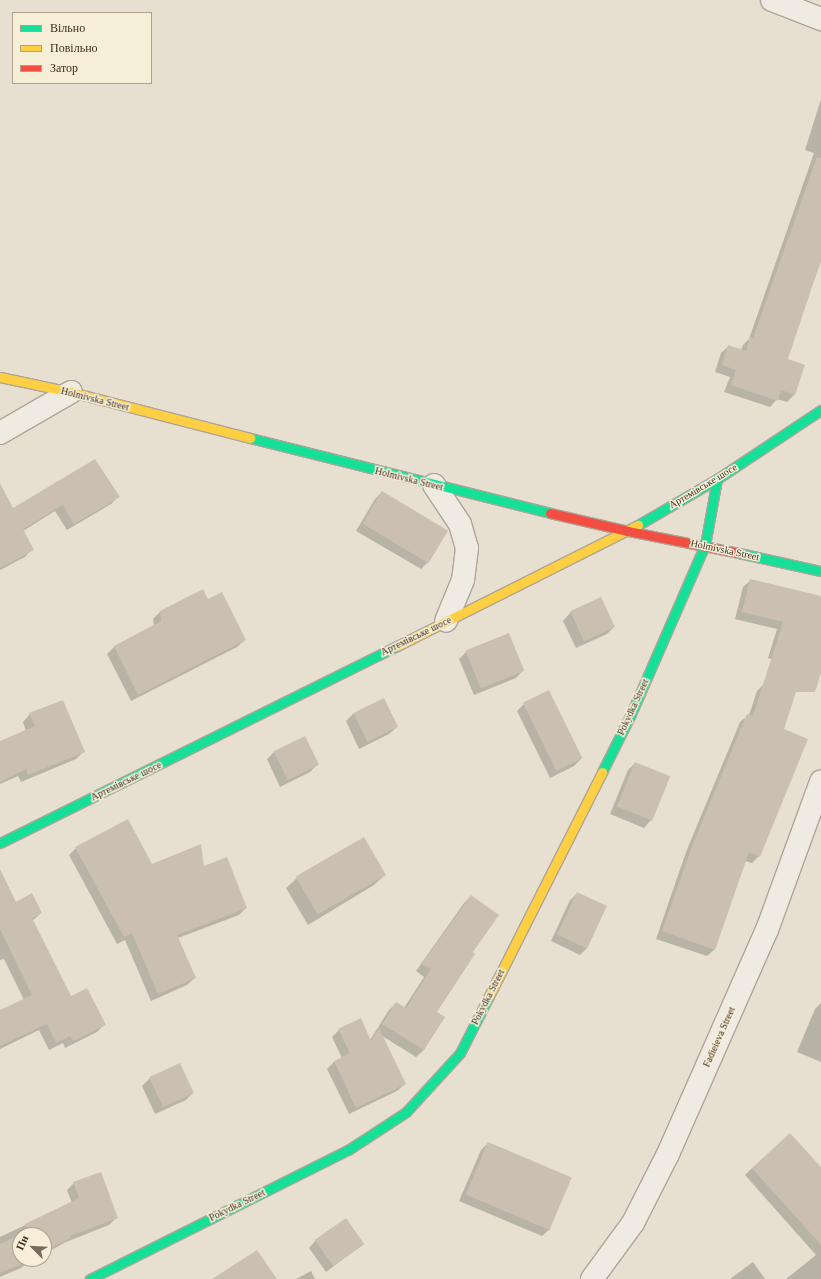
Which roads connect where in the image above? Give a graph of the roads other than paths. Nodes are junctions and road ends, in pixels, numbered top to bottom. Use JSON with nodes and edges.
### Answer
{"nodes":[{"id":1,"x":772,"y":0,"type":"edge"},
{"id":2,"x":821,"y":19,"type":"edge"},
{"id":3,"x":0,"y":377,"type":"edge"},
{"id":4,"x":71,"y":392,"type":"junction"},
{"id":5,"x":821,"y":410,"type":"edge"},
{"id":6,"x":0,"y":433,"type":"edge"},
{"id":7,"x":716,"y":479,"type":"junction"},
{"id":8,"x":434,"y":485,"type":"junction"},
{"id":9,"x":628,"y":531,"type":"junction"},
{"id":10,"x":705,"y":545,"type":"junction"},
{"id":11,"x":821,"y":571,"type":"edge"},
{"id":12,"x":446,"y":621,"type":"junction"},
{"id":13,"x":821,"y":782,"type":"edge"},
{"id":14,"x":0,"y":843,"type":"edge"},
{"id":15,"x":90,"y":1279,"type":"edge"},
{"id":16,"x":592,"y":1279,"type":"edge"}],
"edges":[{"from":1,"to":2,"type":"street"},
{"from":3,"to":4,"type":"street","name":"Holmivska Street"},
{"from":4,"to":6,"type":"street"},
{"from":4,"to":8,"type":"street","name":"Holmivska Street"},
{"from":5,"to":7,"type":"street","name":"Артемівське шосе"},
{"from":7,"to":9,"type":"street","name":"Артемівське шосе"},
{"from":7,"to":10,"type":"street","name":"Pokydka Street"},
{"from":8,"to":9,"type":"street","name":"Holmivska Street"},
{"from":8,"to":12,"type":"street"},
{"from":9,"to":10,"type":"street","name":"Holmivska Street"},
{"from":9,"to":12,"type":"street","name":"Артемівське шосе"},
{"from":10,"to":11,"type":"street","name":"Holmivska Street"},
{"from":10,"to":15,"type":"street","name":"Pokydka Street"},
{"from":12,"to":14,"type":"street","name":"Артемівське шосе"},
{"from":13,"to":16,"type":"street","name":"Fadieieva Street"}]}
